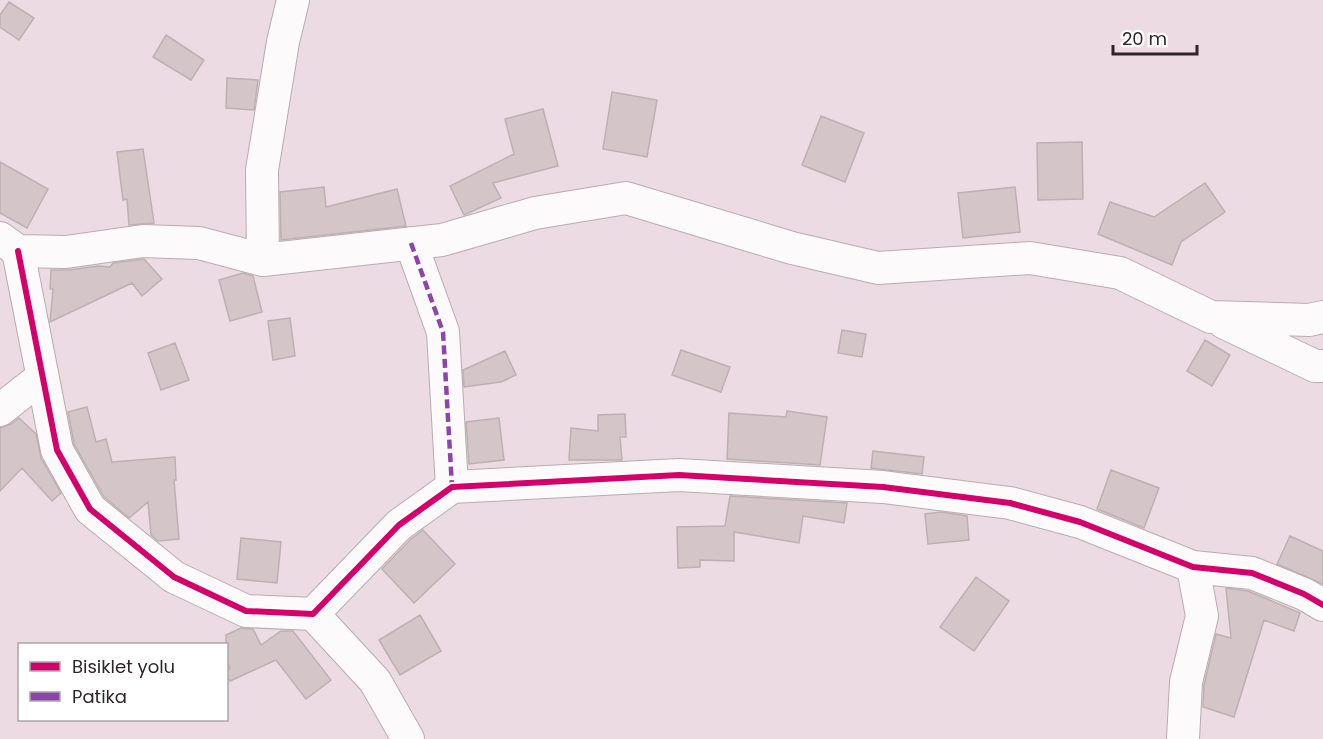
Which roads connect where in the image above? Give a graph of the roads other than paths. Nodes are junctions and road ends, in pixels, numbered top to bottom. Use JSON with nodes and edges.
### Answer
{"nodes":[{"id":1,"x":293,"y":0,"type":"edge"},
{"id":2,"x":411,"y":243,"type":"junction"},
{"id":3,"x":9,"y":245,"type":"edge"},
{"id":4,"x":263,"y":260,"type":"junction"},
{"id":5,"x":1211,"y":317,"type":"junction"},
{"id":6,"x":1323,"y":317,"type":"edge"},
{"id":7,"x":1323,"y":366,"type":"edge"},
{"id":8,"x":42,"y":377,"type":"junction"},
{"id":9,"x":0,"y":410,"type":"edge"},
{"id":10,"x":452,"y":487,"type":"junction"},
{"id":11,"x":1193,"y":567,"type":"junction"},
{"id":12,"x":1323,"y":605,"type":"edge"},
{"id":13,"x":313,"y":614,"type":"junction"},
{"id":14,"x":408,"y":739,"type":"edge"},
{"id":15,"x":1183,"y":739,"type":"edge"}],
"edges":[{"from":1,"to":4,"type":"street"},
{"from":2,"to":4,"type":"street"},
{"from":2,"to":5,"type":"street"},
{"from":2,"to":10,"type":"street"},
{"from":3,"to":4,"type":"street"},
{"from":3,"to":8,"type":"street"},
{"from":5,"to":6,"type":"street"},
{"from":5,"to":7,"type":"street"},
{"from":8,"to":9,"type":"street"},
{"from":8,"to":13,"type":"street"},
{"from":10,"to":11,"type":"street"},
{"from":10,"to":13,"type":"street"},
{"from":11,"to":12,"type":"street"},
{"from":11,"to":15,"type":"street"},
{"from":13,"to":14,"type":"street"}]}
